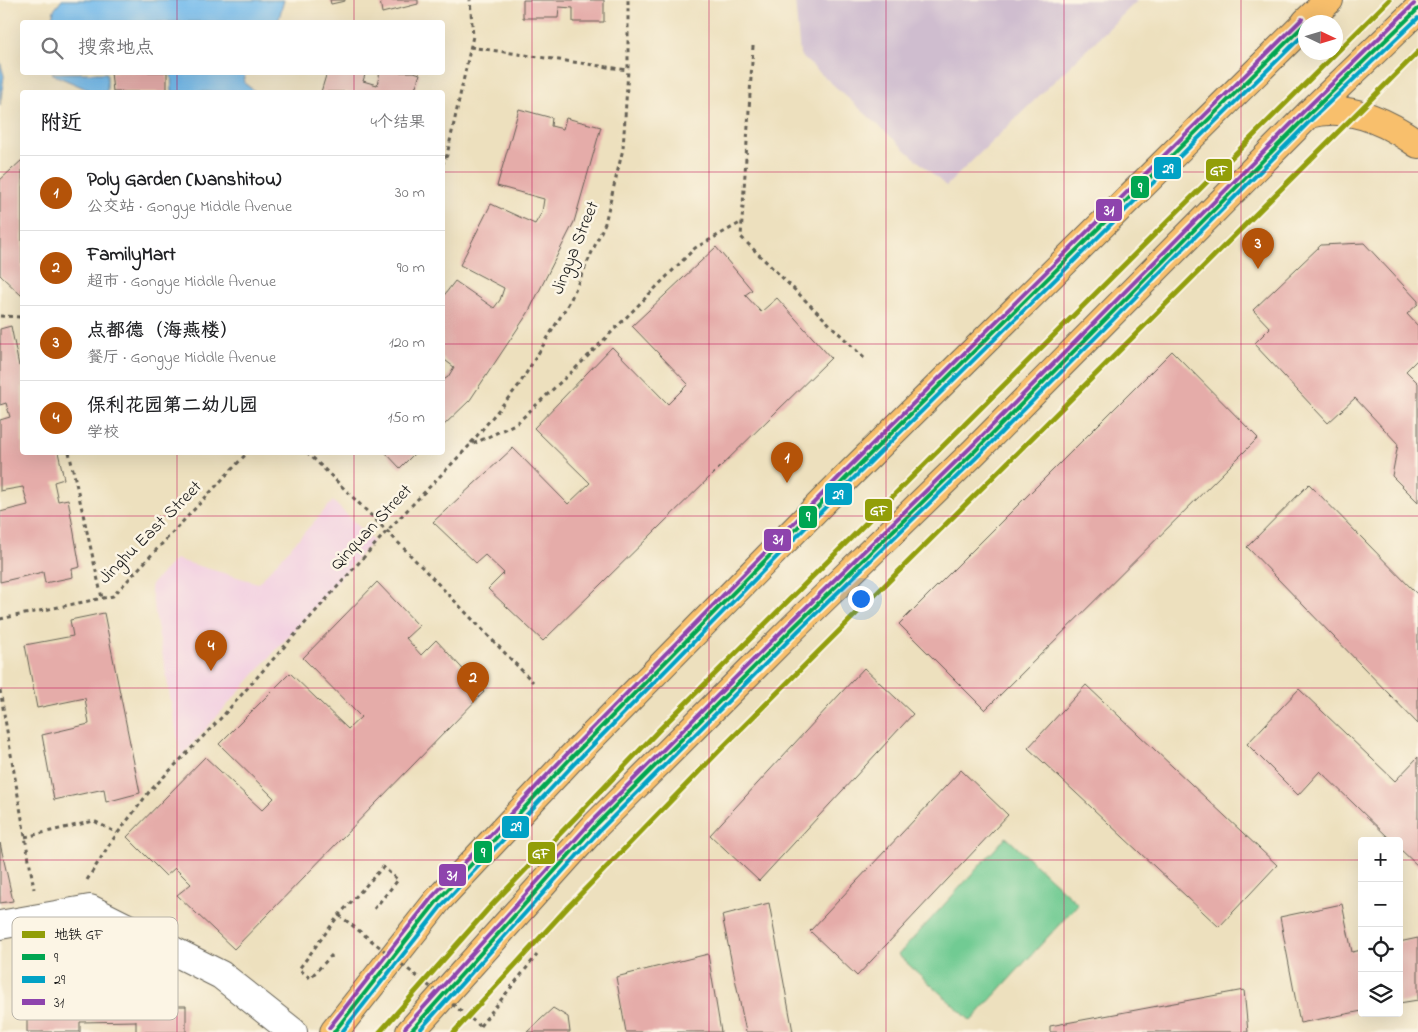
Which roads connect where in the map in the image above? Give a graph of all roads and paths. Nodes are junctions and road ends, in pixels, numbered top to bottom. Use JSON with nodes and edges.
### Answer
{"nodes":[{"id":1,"x":470,"y":0,"type":"edge"},
{"id":2,"x":628,"y":0,"type":"edge"},
{"id":3,"x":1329,"y":0,"type":"edge"},
{"id":4,"x":1418,"y":9,"type":"edge"},
{"id":5,"x":1314,"y":15,"type":"edge"},
{"id":6,"x":1298,"y":31,"type":"edge"},
{"id":7,"x":753,"y":46,"type":"dead end"},
{"id":8,"x":470,"y":47,"type":"junction"},
{"id":9,"x":628,"y":70,"type":"junction"},
{"id":10,"x":1309,"y":114,"type":"junction"},
{"id":11,"x":1418,"y":144,"type":"edge"},
{"id":12,"x":445,"y":159,"type":"edge"},
{"id":13,"x":742,"y":222,"type":"junction"},
{"id":14,"x":0,"y":316,"type":"edge"},
{"id":15,"x":20,"y":316,"type":"edge"},
{"id":16,"x":866,"y":360,"type":"dead end"},
{"id":17,"x":469,"y":446,"type":"junction"},
{"id":18,"x":70,"y":455,"type":"edge"},
{"id":19,"x":245,"y":455,"type":"edge"},
{"id":20,"x":310,"y":455,"type":"edge"},
{"id":21,"x":387,"y":531,"type":"junction"},
{"id":22,"x":102,"y":598,"type":"junction"},
{"id":23,"x":0,"y":619,"type":"edge"},
{"id":24,"x":533,"y":682,"type":"dead end"},
{"id":25,"x":0,"y":690,"type":"edge"},
{"id":26,"x":117,"y":833,"type":"junction"},
{"id":27,"x":25,"y":837,"type":"junction"},
{"id":28,"x":90,"y":909,"type":"junction"},
{"id":29,"x":374,"y":909,"type":"dead end"},
{"id":30,"x":339,"y":915,"type":"junction"},
{"id":31,"x":39,"y":917,"type":"edge"},
{"id":32,"x":45,"y":917,"type":"edge"},
{"id":33,"x":106,"y":917,"type":"edge"},
{"id":34,"x":178,"y":953,"type":"edge"},
{"id":35,"x":332,"y":955,"type":"dead end"},
{"id":36,"x":537,"y":955,"type":"dead end"},
{"id":37,"x":293,"y":1032,"type":"edge"},
{"id":38,"x":334,"y":1032,"type":"edge"},
{"id":39,"x":410,"y":1032,"type":"edge"}],
"edges":[{"from":1,"to":8,"type":"path"},
{"from":2,"to":9,"type":"path","name":"Jingya Street"},
{"from":3,"to":5,"type":"main road"},
{"from":4,"to":10,"type":"main road"},
{"from":6,"to":38,"type":"main road"},
{"from":7,"to":13,"type":"path"},
{"from":8,"to":9,"type":"path"},
{"from":8,"to":12,"type":"path"},
{"from":9,"to":17,"type":"path","name":"Jingya Street"},
{"from":10,"to":11,"type":"main road"},
{"from":10,"to":39,"type":"main road"},
{"from":13,"to":16,"type":"path"},
{"from":13,"to":17,"type":"path","name":"Qinquan Street"},
{"from":14,"to":15,"type":"path"},
{"from":17,"to":21,"type":"path","name":"Qinquan Street"},
{"from":18,"to":22,"type":"path"},
{"from":19,"to":22,"type":"path","name":"Jinghu East Street"},
{"from":20,"to":21,"type":"path"},
{"from":21,"to":24,"type":"path"},
{"from":21,"to":26,"type":"path","name":"Qinquan Street"},
{"from":22,"to":23,"type":"path","name":"Jinghu East Street"},
{"from":25,"to":27,"type":"path"},
{"from":26,"to":27,"type":"path"},
{"from":26,"to":28,"type":"path","name":"Qinquan Street"},
{"from":27,"to":31,"type":"path"},
{"from":28,"to":32,"type":"street"},
{"from":28,"to":33,"type":"street"},
{"from":29,"to":30,"type":"path"},
{"from":30,"to":35,"type":"path"},
{"from":30,"to":36,"type":"path","bridge":true},
{"from":34,"to":37,"type":"street"}]}
